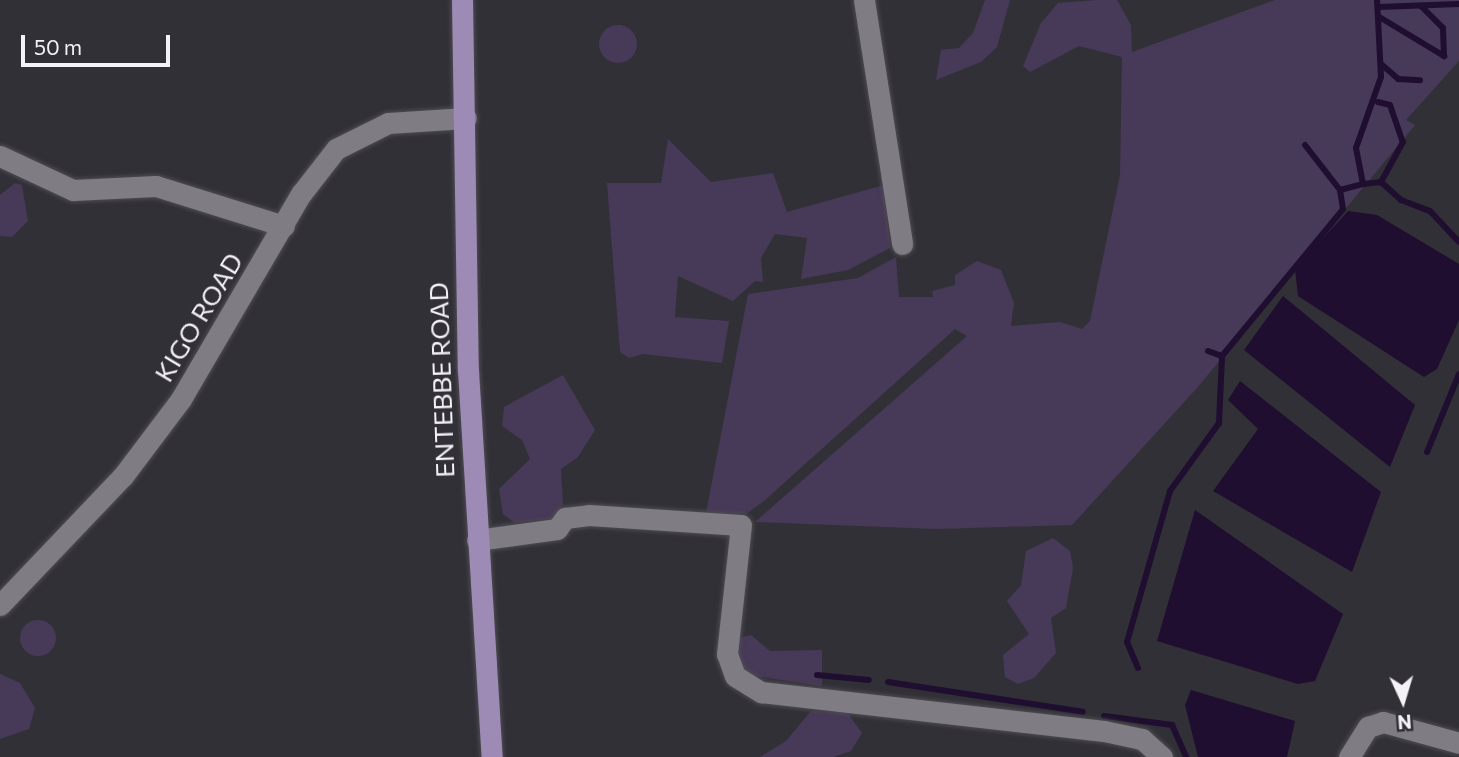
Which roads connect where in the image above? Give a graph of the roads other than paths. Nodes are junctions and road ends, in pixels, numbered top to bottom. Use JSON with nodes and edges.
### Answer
{"nodes":[{"id":1,"x":462,"y":0,"type":"edge"},
{"id":2,"x":864,"y":0,"type":"edge"},
{"id":3,"x":466,"y":118,"type":"junction"},
{"id":4,"x":0,"y":156,"type":"edge"},
{"id":5,"x":284,"y":226,"type":"junction"},
{"id":6,"x":902,"y":244,"type":"dead end"},
{"id":7,"x":477,"y":540,"type":"junction"},
{"id":8,"x":0,"y":605,"type":"edge"},
{"id":9,"x":1459,"y":743,"type":"edge"},
{"id":10,"x":492,"y":757,"type":"edge"},
{"id":11,"x":1162,"y":757,"type":"edge"},
{"id":12,"x":1349,"y":757,"type":"edge"}],
"edges":[{"from":1,"to":3,"type":"main road","name":"ENTEBBE ROAD"},
{"from":2,"to":6,"type":"street"},
{"from":3,"to":5,"type":"street","name":"KIGO ROAD"},
{"from":3,"to":7,"type":"main road","name":"ENTEBBE ROAD"},
{"from":4,"to":5,"type":"street"},
{"from":5,"to":8,"type":"street","name":"KIGO ROAD"},
{"from":7,"to":10,"type":"main road","name":"ENTEBBE ROAD"},
{"from":7,"to":11,"type":"street"},
{"from":9,"to":12,"type":"street"}]}
